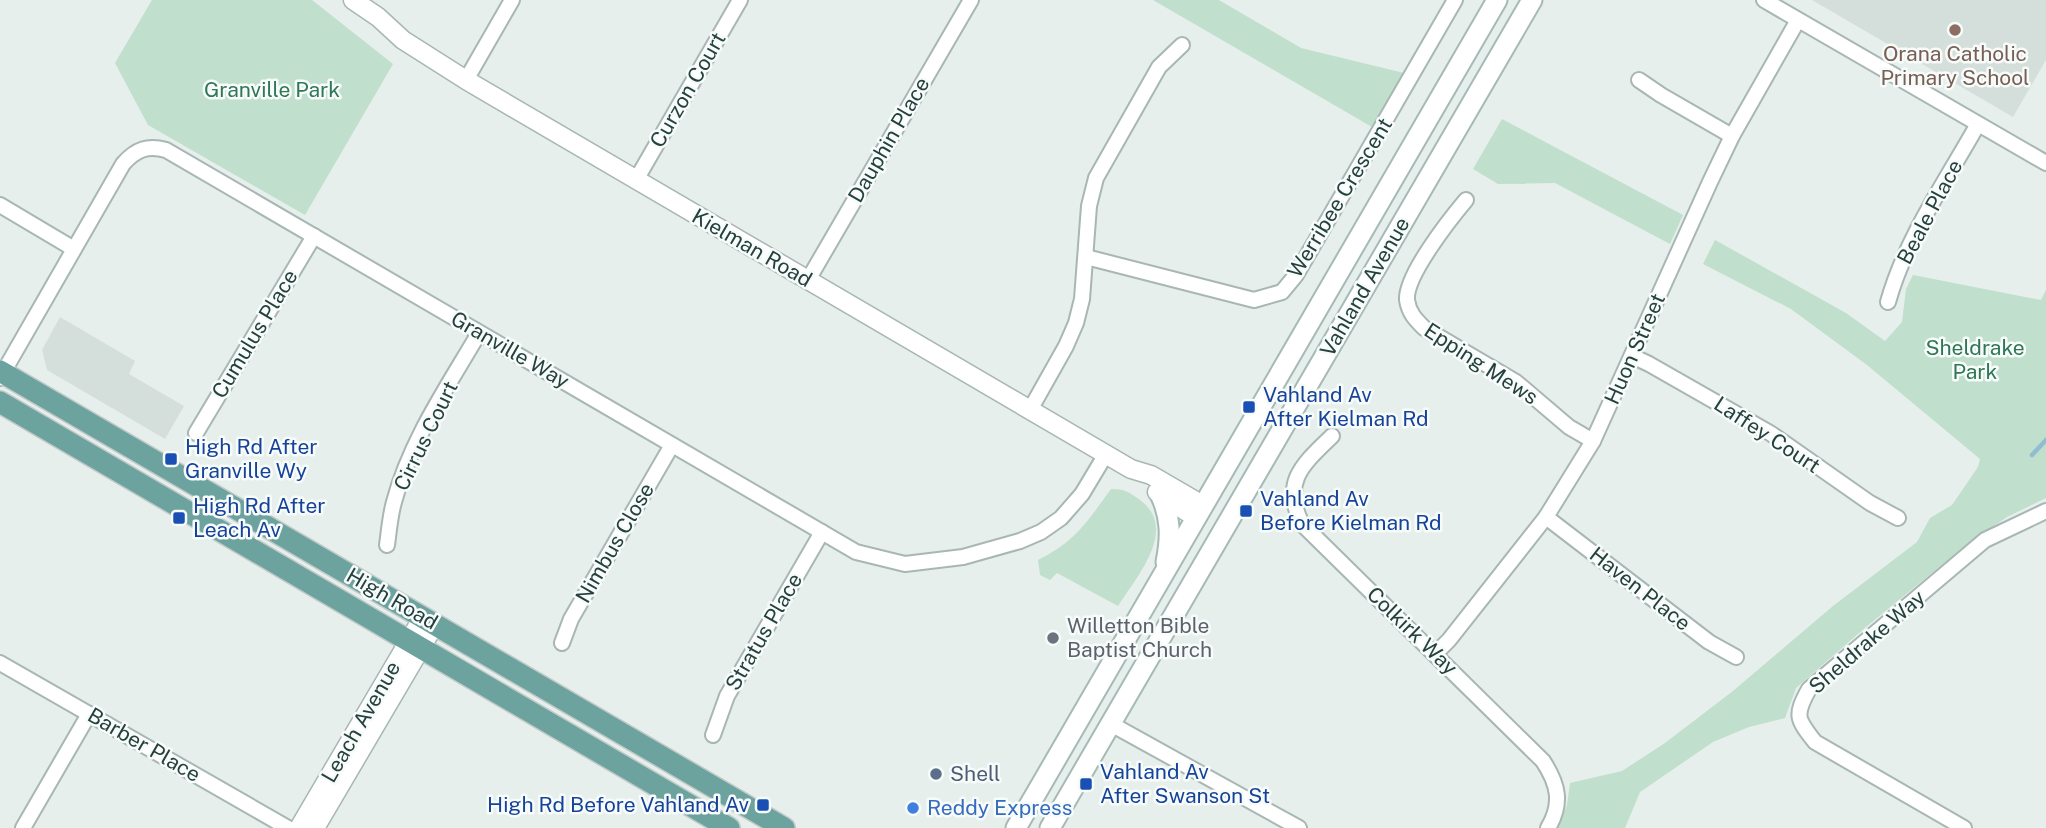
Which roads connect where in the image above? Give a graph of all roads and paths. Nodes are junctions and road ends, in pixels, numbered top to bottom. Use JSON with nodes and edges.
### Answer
{"nodes":[{"id":1,"x":354,"y":0,"type":"edge"},
{"id":2,"x":368,"y":0,"type":"edge"},
{"id":3,"x":512,"y":0,"type":"edge"},
{"id":4,"x":740,"y":0,"type":"edge"},
{"id":5,"x":971,"y":0,"type":"edge"},
{"id":6,"x":1455,"y":0,"type":"edge"},
{"id":7,"x":1497,"y":0,"type":"edge"},
{"id":8,"x":1532,"y":0,"type":"edge"},
{"id":9,"x":1764,"y":0,"type":"edge"},
{"id":10,"x":378,"y":17,"type":"junction"},
{"id":11,"x":1798,"y":20,"type":"junction"},
{"id":12,"x":1182,"y":45,"type":"dead end"},
{"id":13,"x":466,"y":80,"type":"junction"},
{"id":14,"x":1639,"y":80,"type":"dead end"},
{"id":15,"x":1978,"y":124,"type":"junction"},
{"id":16,"x":1732,"y":136,"type":"junction"},
{"id":17,"x":2046,"y":163,"type":"edge"},
{"id":18,"x":636,"y":180,"type":"junction"},
{"id":19,"x":1466,"y":200,"type":"dead end"},
{"id":20,"x":0,"y":205,"type":"edge"},
{"id":21,"x":314,"y":236,"type":"junction"},
{"id":22,"x":74,"y":249,"type":"junction"},
{"id":23,"x":1086,"y":257,"type":"junction"},
{"id":24,"x":808,"y":280,"type":"junction"},
{"id":25,"x":1888,"y":302,"type":"dead end"},
{"id":26,"x":480,"y":332,"type":"junction"},
{"id":27,"x":1632,"y":356,"type":"junction"},
{"id":28,"x":1,"y":374,"type":"edge"},
{"id":29,"x":0,"y":402,"type":"edge"},
{"id":30,"x":1030,"y":410,"type":"junction"},
{"id":31,"x":196,"y":433,"type":"dead end"},
{"id":32,"x":1332,"y":436,"type":"dead end"},
{"id":33,"x":1593,"y":441,"type":"junction"},
{"id":34,"x":672,"y":445,"type":"junction"},
{"id":35,"x":1106,"y":454,"type":"junction"},
{"id":36,"x":1261,"y":465,"type":"junction"},
{"id":37,"x":1131,"y":469,"type":"junction"},
{"id":38,"x":1160,"y":494,"type":"junction"},
{"id":39,"x":1194,"y":508,"type":"junction"},
{"id":40,"x":2046,"y":511,"type":"edge"},
{"id":41,"x":1546,"y":517,"type":"junction"},
{"id":42,"x":1898,"y":519,"type":"dead end"},
{"id":43,"x":822,"y":532,"type":"junction"},
{"id":44,"x":387,"y":545,"type":"dead end"},
{"id":45,"x":1205,"y":564,"type":"junction"},
{"id":46,"x":1164,"y":573,"type":"junction"},
{"id":47,"x":429,"y":621,"type":"junction"},
{"id":48,"x":562,"y":643,"type":"dead end"},
{"id":49,"x":414,"y":644,"type":"junction"},
{"id":50,"x":1435,"y":654,"type":"junction"},
{"id":51,"x":1736,"y":657,"type":"dead end"},
{"id":52,"x":0,"y":663,"type":"edge"},
{"id":53,"x":89,"y":714,"type":"junction"},
{"id":54,"x":1111,"y":724,"type":"junction"},
{"id":55,"x":713,"y":735,"type":"dead end"},
{"id":56,"x":1279,"y":823,"type":"edge"},
{"id":57,"x":23,"y":828,"type":"edge"},
{"id":58,"x":288,"y":828,"type":"edge"},
{"id":59,"x":299,"y":828,"type":"edge"},
{"id":60,"x":315,"y":828,"type":"edge"},
{"id":61,"x":729,"y":828,"type":"edge"},
{"id":62,"x":784,"y":828,"type":"edge"},
{"id":63,"x":1016,"y":828,"type":"edge"},
{"id":64,"x":1050,"y":828,"type":"edge"},
{"id":65,"x":1299,"y":828,"type":"edge"},
{"id":66,"x":1548,"y":828,"type":"edge"},
{"id":67,"x":1965,"y":828,"type":"edge"}],
"edges":[{"from":1,"to":10,"type":"street","name":"Kielman Road"},
{"from":2,"to":10,"type":"street","name":"Kielman Road"},
{"from":3,"to":13,"type":"street"},
{"from":4,"to":18,"type":"street","name":"Curzon Court"},
{"from":5,"to":24,"type":"street","name":"Dauphin Place"},
{"from":6,"to":23,"type":"street","name":"Werribee Crescent"},
{"from":7,"to":39,"type":"main road","name":"Vahland Avenue"},
{"from":8,"to":36,"type":"main road","name":"Vahland Avenue"},
{"from":9,"to":11,"type":"street"},
{"from":10,"to":13,"type":"street","name":"Kielman Road"},
{"from":11,"to":15,"type":"street"},
{"from":11,"to":16,"type":"street","name":"Huon Street"},
{"from":12,"to":23,"type":"street"},
{"from":13,"to":18,"type":"street","name":"Kielman Road"},
{"from":14,"to":16,"type":"street"},
{"from":15,"to":17,"type":"street"},
{"from":15,"to":25,"type":"street","name":"Beale Place"},
{"from":16,"to":27,"type":"street","name":"Huon Street"},
{"from":18,"to":24,"type":"street","name":"Kielman Road"},
{"from":19,"to":33,"type":"street","name":"Epping Mews"},
{"from":20,"to":22,"type":"street"},
{"from":21,"to":22,"type":"street","name":"Granville Way"},
{"from":21,"to":26,"type":"street","name":"Granville Way"},
{"from":21,"to":31,"type":"street","name":"Cumulus Place"},
{"from":22,"to":28,"type":"street","name":"Granville Way"},
{"from":23,"to":30,"type":"street"},
{"from":24,"to":30,"type":"street","name":"Kielman Road"},
{"from":26,"to":34,"type":"street","name":"Granville Way"},
{"from":26,"to":44,"type":"street","name":"Cirrus Court"},
{"from":27,"to":33,"type":"street","name":"Huon Street"},
{"from":27,"to":42,"type":"street","name":"Laffey Court"},
{"from":28,"to":47,"type":"main road","name":"High Road"},
{"from":29,"to":49,"type":"main road","name":"High Road"},
{"from":30,"to":35,"type":"street","name":"Kielman Road"},
{"from":32,"to":50,"type":"street","name":"Colkirk Way"},
{"from":33,"to":41,"type":"street","name":"Huon Street"},
{"from":34,"to":43,"type":"street","name":"Granville Way"},
{"from":34,"to":48,"type":"street","name":"Nimbus Close"},
{"from":35,"to":37,"type":"street","name":"Kielman Road"},
{"from":35,"to":43,"type":"street","name":"Granville Way"},
{"from":36,"to":39,"type":"main road"},
{"from":36,"to":45,"type":"main road","name":"Vahland Avenue"},
{"from":37,"to":38,"type":"street","name":"Kielman Road"},
{"from":37,"to":39,"type":"street","name":"Kielman Road"},
{"from":38,"to":39,"type":"street","name":"Kielman Road"},
{"from":38,"to":46,"type":"main road"},
{"from":39,"to":45,"type":"main road"},
{"from":39,"to":46,"type":"main road","name":"Vahland Avenue"},
{"from":40,"to":67,"type":"street","name":"Sheldrake Way"},
{"from":41,"to":50,"type":"street","name":"Huon Street"},
{"from":41,"to":51,"type":"street","name":"Haven Place"},
{"from":43,"to":55,"type":"street","name":"Stratus Place"},
{"from":45,"to":54,"type":"main road","name":"Vahland Avenue"},
{"from":46,"to":63,"type":"main road","name":"Vahland Avenue"},
{"from":47,"to":49,"type":"street","name":"Leach Avenue"},
{"from":47,"to":62,"type":"main road","name":"High Road"},
{"from":49,"to":59,"type":"street","name":"Leach Avenue"},
{"from":49,"to":60,"type":"street","name":"Leach Avenue"},
{"from":49,"to":61,"type":"main road","name":"High Road"},
{"from":50,"to":66,"type":"street","name":"Colkirk Way"},
{"from":52,"to":53,"type":"street","name":"Barber Place"},
{"from":53,"to":57,"type":"street"},
{"from":53,"to":58,"type":"street","name":"Barber Place"},
{"from":54,"to":56,"type":"street"},
{"from":54,"to":64,"type":"main road","name":"Vahland Avenue"},
{"from":56,"to":65,"type":"street"}]}
